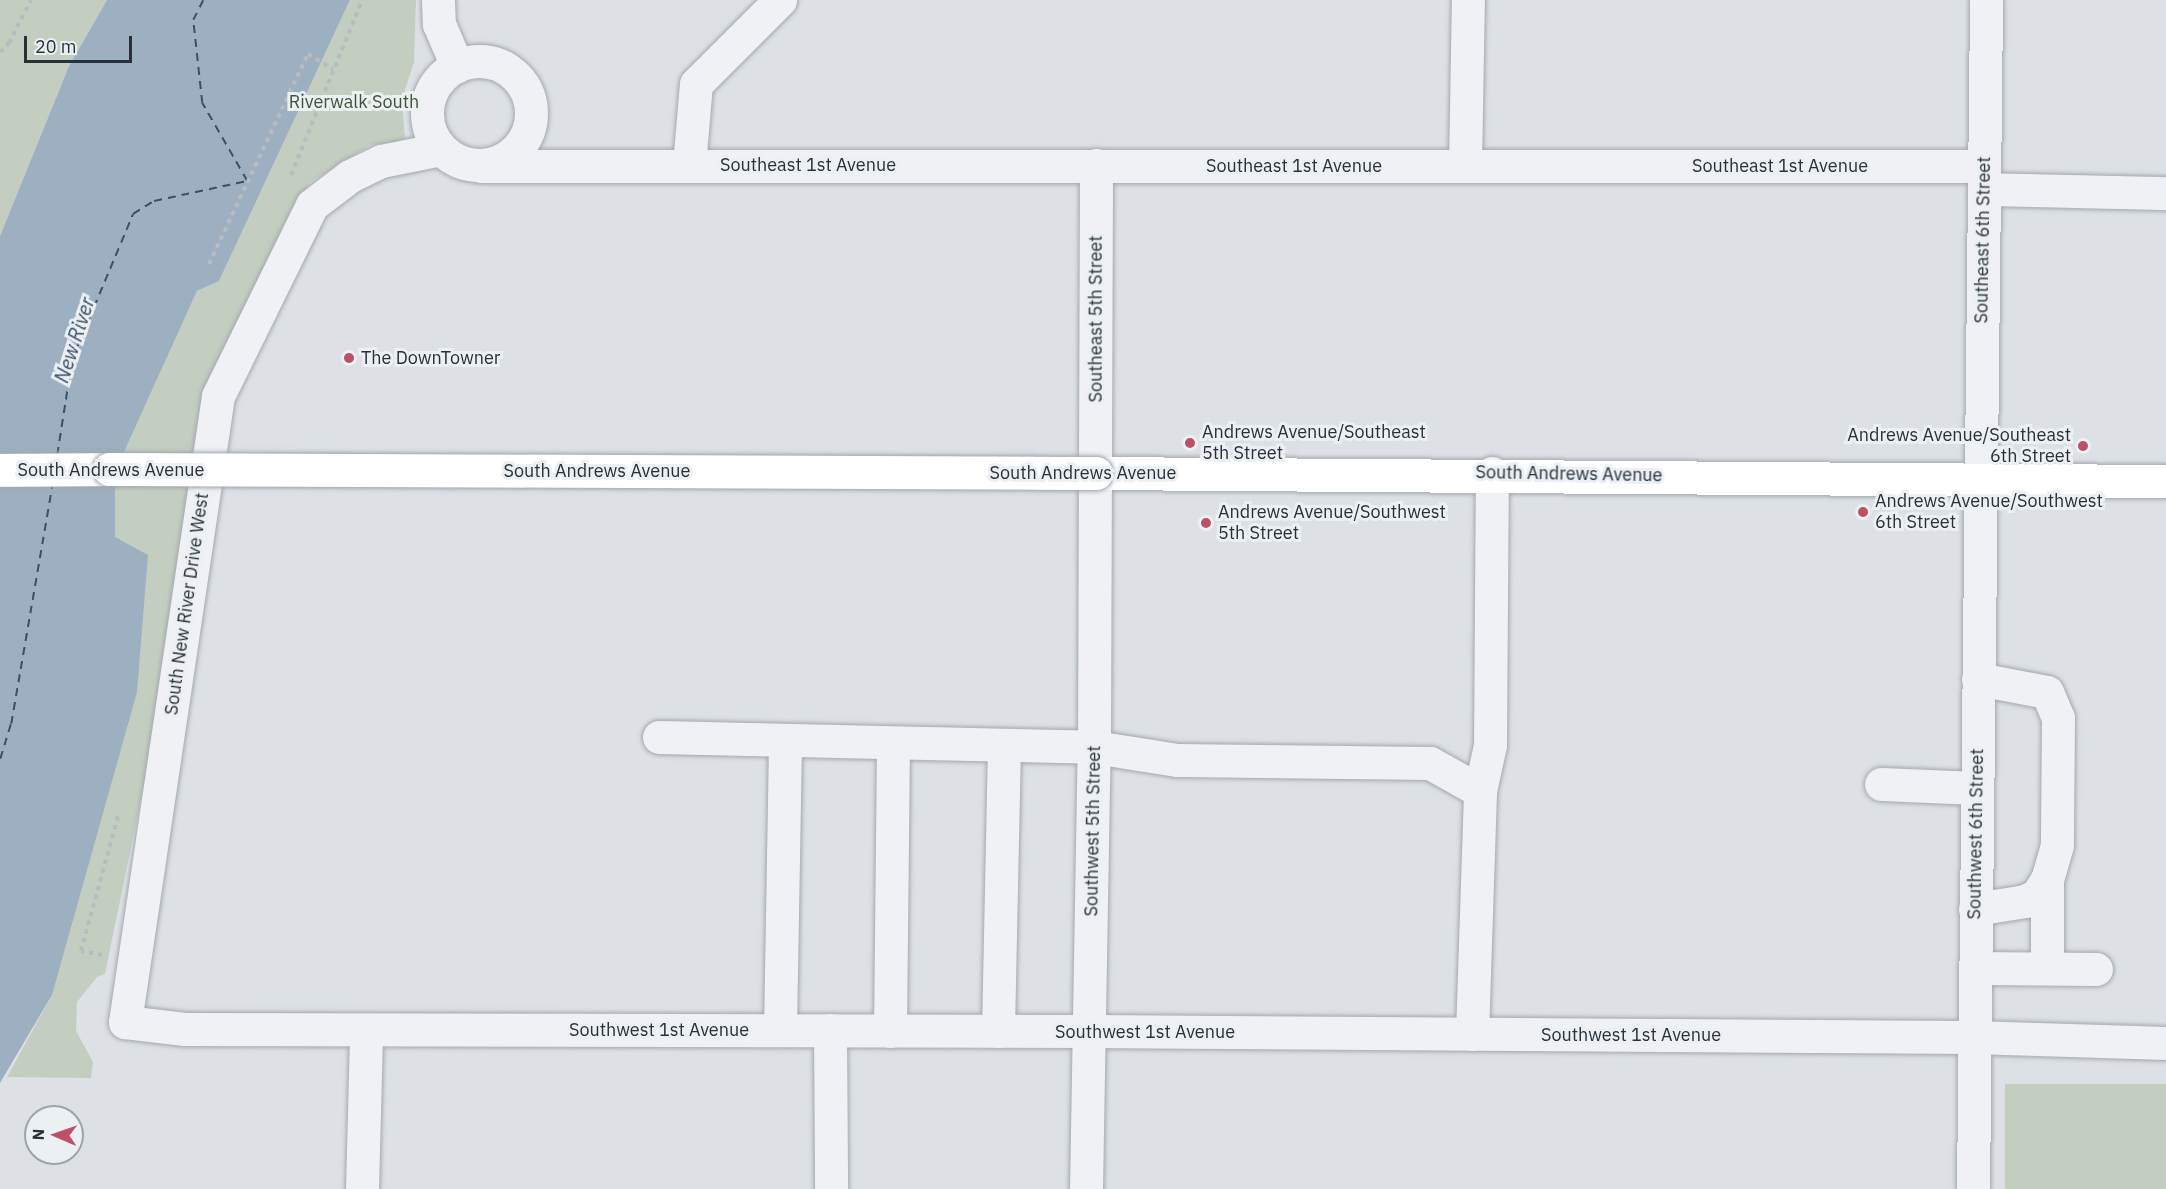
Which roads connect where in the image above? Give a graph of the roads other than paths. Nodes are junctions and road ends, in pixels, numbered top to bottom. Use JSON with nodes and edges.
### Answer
{"nodes":[{"id":1,"x":438,"y":0,"type":"edge"},
{"id":2,"x":780,"y":0,"type":"edge"},
{"id":3,"x":1468,"y":0,"type":"edge"},
{"id":4,"x":1986,"y":0,"type":"edge"},
{"id":5,"x":457,"y":66,"type":"junction"},
{"id":6,"x":531,"y":114,"type":"junction"},
{"id":7,"x":441,"y":149,"type":"junction"},
{"id":8,"x":603,"y":165,"type":"junction"},
{"id":9,"x":689,"y":165,"type":"junction"},
{"id":10,"x":1096,"y":165,"type":"junction"},
{"id":11,"x":481,"y":166,"type":"junction"},
{"id":12,"x":1465,"y":166,"type":"junction"},
{"id":13,"x":1984,"y":178,"type":"junction"},
{"id":14,"x":2166,"y":193,"type":"edge"},
{"id":15,"x":0,"y":470,"type":"edge"},
{"id":16,"x":1492,"y":473,"type":"junction"},
{"id":17,"x":1096,"y":474,"type":"junction"},
{"id":18,"x":1981,"y":480,"type":"junction"},
{"id":19,"x":2166,"y":480,"type":"edge"},
{"id":20,"x":1978,"y":679,"type":"junction"},
{"id":21,"x":659,"y":737,"type":"dead end"},
{"id":22,"x":785,"y":741,"type":"junction"},
{"id":23,"x":893,"y":743,"type":"junction"},
{"id":24,"x":1004,"y":746,"type":"junction"},
{"id":25,"x":1094,"y":747,"type":"junction"},
{"id":26,"x":1881,"y":784,"type":"dead end"},
{"id":27,"x":1977,"y":788,"type":"junction"},
{"id":28,"x":1480,"y":791,"type":"junction"},
{"id":29,"x":2047,"y":879,"type":"junction"},
{"id":30,"x":1975,"y":909,"type":"junction"},
{"id":31,"x":1975,"y":968,"type":"junction"},
{"id":32,"x":2047,"y":968,"type":"junction"},
{"id":33,"x":2096,"y":969,"type":"dead end"},
{"id":34,"x":125,"y":1022,"type":"joint"},
{"id":35,"x":780,"y":1030,"type":"junction"},
{"id":36,"x":830,"y":1030,"type":"junction"},
{"id":37,"x":366,"y":1031,"type":"junction"},
{"id":38,"x":890,"y":1031,"type":"junction"},
{"id":39,"x":998,"y":1031,"type":"junction"},
{"id":40,"x":1089,"y":1031,"type":"junction"},
{"id":41,"x":1472,"y":1034,"type":"junction"},
{"id":42,"x":1973,"y":1037,"type":"junction"},
{"id":43,"x":2166,"y":1042,"type":"edge"},
{"id":44,"x":362,"y":1189,"type":"edge"},
{"id":45,"x":831,"y":1189,"type":"edge"},
{"id":46,"x":1086,"y":1189,"type":"edge"},
{"id":47,"x":1973,"y":1189,"type":"edge"}],
"edges":[{"from":1,"to":5,"type":"street"},
{"from":2,"to":9,"type":"street"},
{"from":3,"to":12,"type":"street"},
{"from":4,"to":13,"type":"street","name":"Southeast 6th Street"},
{"from":5,"to":6,"type":"street"},
{"from":5,"to":7,"type":"street"},
{"from":6,"to":8,"type":"street","name":"Southeast 1st Avenue"},
{"from":6,"to":11,"type":"street"},
{"from":7,"to":11,"type":"street"},
{"from":7,"to":34,"type":"street","name":"South New River Drive West"},
{"from":8,"to":9,"type":"street","name":"Southeast 1st Avenue"},
{"from":8,"to":11,"type":"street","name":"Southeast 1st Avenue"},
{"from":9,"to":10,"type":"street","name":"Southeast 1st Avenue"},
{"from":10,"to":12,"type":"street","name":"Southeast 1st Avenue"},
{"from":10,"to":17,"type":"street","name":"Southeast 5th Street"},
{"from":12,"to":13,"type":"street","name":"Southeast 1st Avenue"},
{"from":13,"to":14,"type":"street","name":"Southeast 1st Avenue"},
{"from":13,"to":18,"type":"street","name":"Southeast 6th Street"},
{"from":15,"to":17,"type":"main road","name":"South Andrews Avenue","bridge":true},
{"from":16,"to":17,"type":"main road","name":"South Andrews Avenue"},
{"from":16,"to":18,"type":"main road","name":"South Andrews Avenue"},
{"from":16,"to":28,"type":"street"},
{"from":17,"to":25,"type":"street","name":"Southwest 5th Street"},
{"from":18,"to":19,"type":"main road","name":"South Andrews Avenue"},
{"from":18,"to":20,"type":"street","name":"Southwest 6th Street"},
{"from":20,"to":27,"type":"street","name":"Southwest 6th Street"},
{"from":20,"to":29,"type":"street"},
{"from":21,"to":22,"type":"street"},
{"from":22,"to":23,"type":"street"},
{"from":22,"to":35,"type":"street"},
{"from":23,"to":24,"type":"street"},
{"from":23,"to":38,"type":"street"},
{"from":24,"to":25,"type":"street"},
{"from":24,"to":39,"type":"street"},
{"from":25,"to":28,"type":"street"},
{"from":25,"to":40,"type":"street","name":"Southwest 5th Street"},
{"from":26,"to":27,"type":"street"},
{"from":27,"to":30,"type":"street","name":"Southwest 6th Street"},
{"from":28,"to":41,"type":"street"},
{"from":29,"to":30,"type":"street"},
{"from":29,"to":32,"type":"street"},
{"from":30,"to":31,"type":"street","name":"Southwest 6th Street"},
{"from":31,"to":32,"type":"street"},
{"from":31,"to":42,"type":"street","name":"Southwest 6th Street"},
{"from":32,"to":33,"type":"street"},
{"from":34,"to":37,"type":"street","name":"Southwest 1st Avenue"},
{"from":35,"to":36,"type":"street","name":"Southwest 1st Avenue"},
{"from":35,"to":37,"type":"street","name":"Southwest 1st Avenue"},
{"from":36,"to":38,"type":"street","name":"Southwest 1st Avenue"},
{"from":36,"to":45,"type":"street"},
{"from":37,"to":44,"type":"street"},
{"from":38,"to":39,"type":"street","name":"Southwest 1st Avenue"},
{"from":39,"to":40,"type":"street","name":"Southwest 1st Avenue"},
{"from":40,"to":41,"type":"street","name":"Southwest 1st Avenue"},
{"from":40,"to":46,"type":"street","name":"Southwest 5th Street"},
{"from":41,"to":42,"type":"street","name":"Southwest 1st Avenue"},
{"from":42,"to":43,"type":"street","name":"Southwest 1st Avenue"},
{"from":42,"to":47,"type":"street","name":"Southwest 6th Street"}]}
